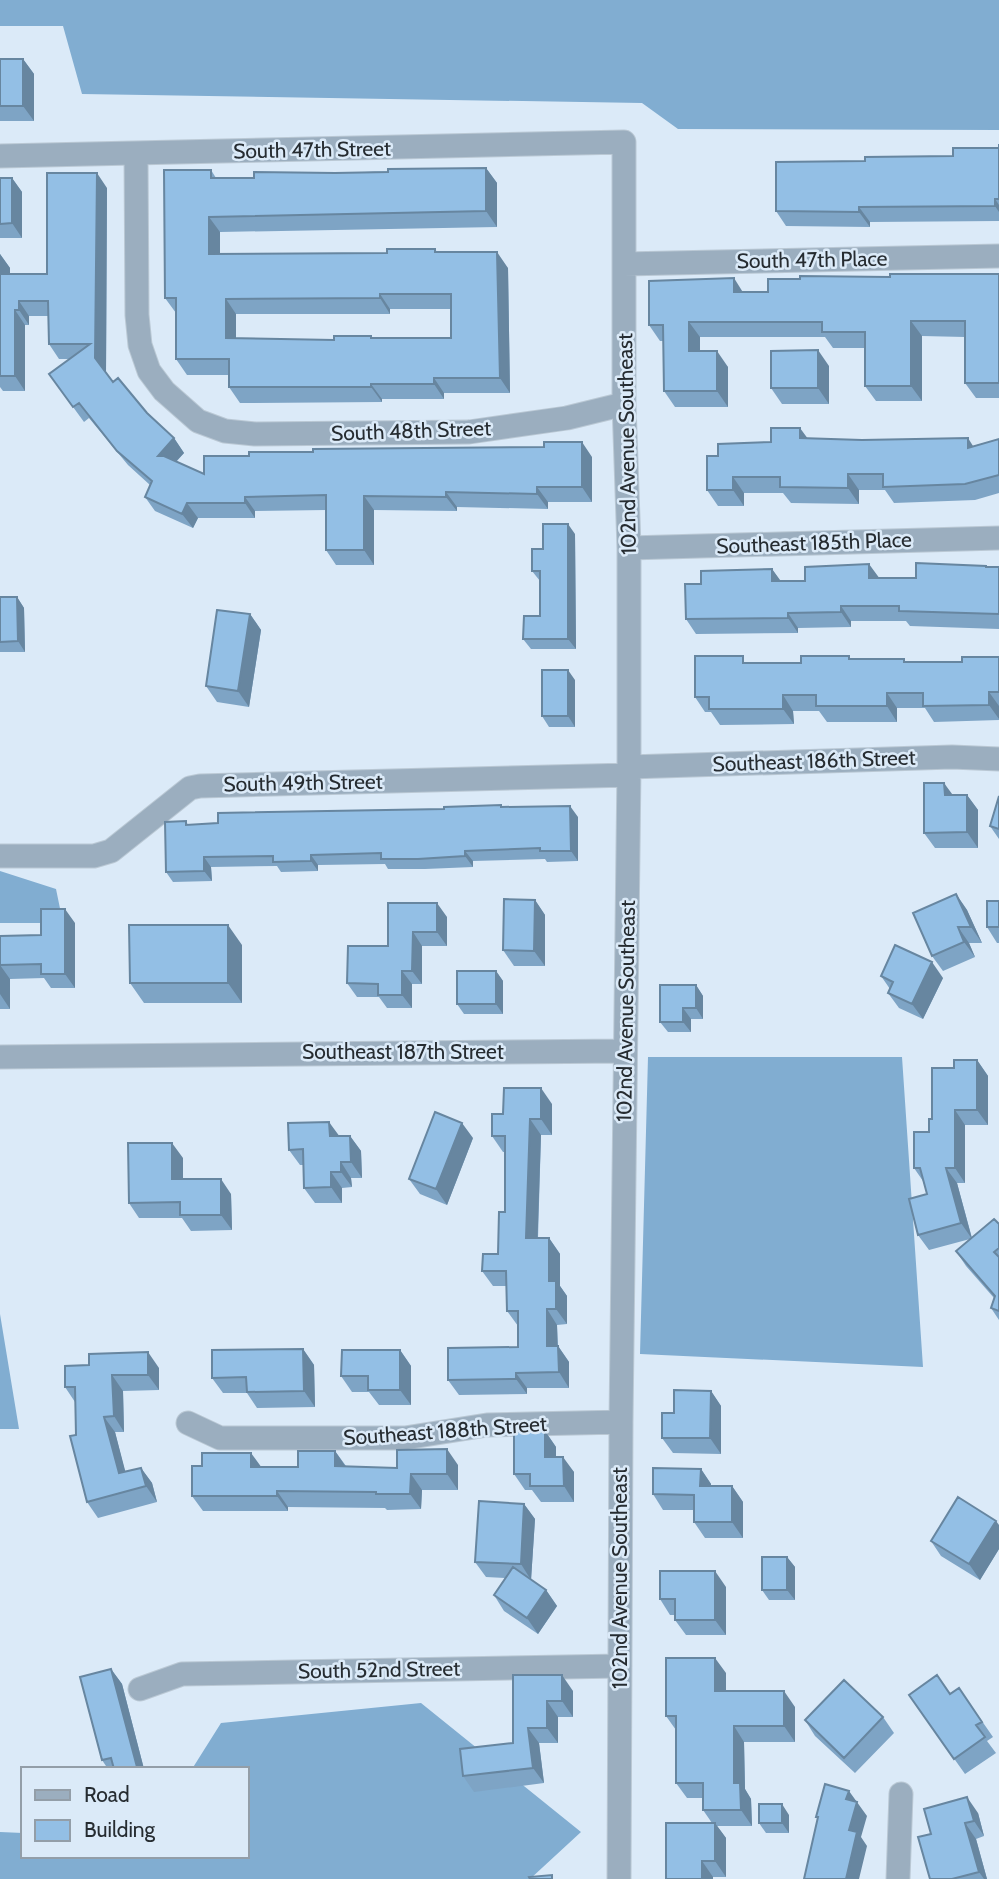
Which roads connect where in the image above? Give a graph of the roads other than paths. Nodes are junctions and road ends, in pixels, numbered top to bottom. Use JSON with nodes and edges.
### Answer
{"nodes":[{"id":1,"x":624,"y":142,"type":"joint"},
{"id":2,"x":136,"y":155,"type":"junction"},
{"id":3,"x":0,"y":156,"type":"edge"},
{"id":4,"x":999,"y":256,"type":"edge"},
{"id":5,"x":624,"y":264,"type":"junction"},
{"id":6,"x":624,"y":404,"type":"junction"},
{"id":7,"x":999,"y":538,"type":"edge"},
{"id":8,"x":629,"y":548,"type":"junction"},
{"id":9,"x":999,"y":759,"type":"edge"},
{"id":10,"x":629,"y":771,"type":"junction"},
{"id":11,"x":0,"y":856,"type":"edge"},
{"id":12,"x":625,"y":1051,"type":"junction"},
{"id":13,"x":0,"y":1057,"type":"edge"},
{"id":14,"x":621,"y":1422,"type":"junction"},
{"id":15,"x":188,"y":1423,"type":"dead end"},
{"id":16,"x":620,"y":1665,"type":"junction"},
{"id":17,"x":141,"y":1689,"type":"dead end"},
{"id":18,"x":901,"y":1794,"type":"dead end"},
{"id":19,"x":619,"y":1879,"type":"edge"},
{"id":20,"x":898,"y":1879,"type":"edge"}],
"edges":[{"from":1,"to":2,"type":"street","name":"South 47th Street"},
{"from":1,"to":5,"type":"street","name":"102nd Avenue Southeast"},
{"from":2,"to":3,"type":"street","name":"South 47th Street"},
{"from":2,"to":6,"type":"street","name":"South 48th Street"},
{"from":4,"to":5,"type":"street","name":"South 47th Place"},
{"from":5,"to":6,"type":"street","name":"102nd Avenue Southeast"},
{"from":6,"to":8,"type":"street","name":"102nd Avenue Southeast"},
{"from":7,"to":8,"type":"street","name":"Southeast 185th Place"},
{"from":8,"to":10,"type":"street","name":"102nd Avenue Southeast"},
{"from":9,"to":10,"type":"street","name":"Southeast 186th Street"},
{"from":10,"to":11,"type":"street","name":"South 49th Street"},
{"from":10,"to":12,"type":"street","name":"102nd Avenue Southeast"},
{"from":12,"to":13,"type":"street","name":"Southeast 187th Street"},
{"from":12,"to":14,"type":"street","name":"102nd Avenue Southeast"},
{"from":14,"to":15,"type":"street","name":"Southeast 188th Street"},
{"from":14,"to":16,"type":"street","name":"102nd Avenue Southeast"},
{"from":16,"to":17,"type":"street","name":"South 52nd Street"},
{"from":16,"to":19,"type":"street","name":"102nd Avenue Southeast"},
{"from":18,"to":20,"type":"street"}]}
